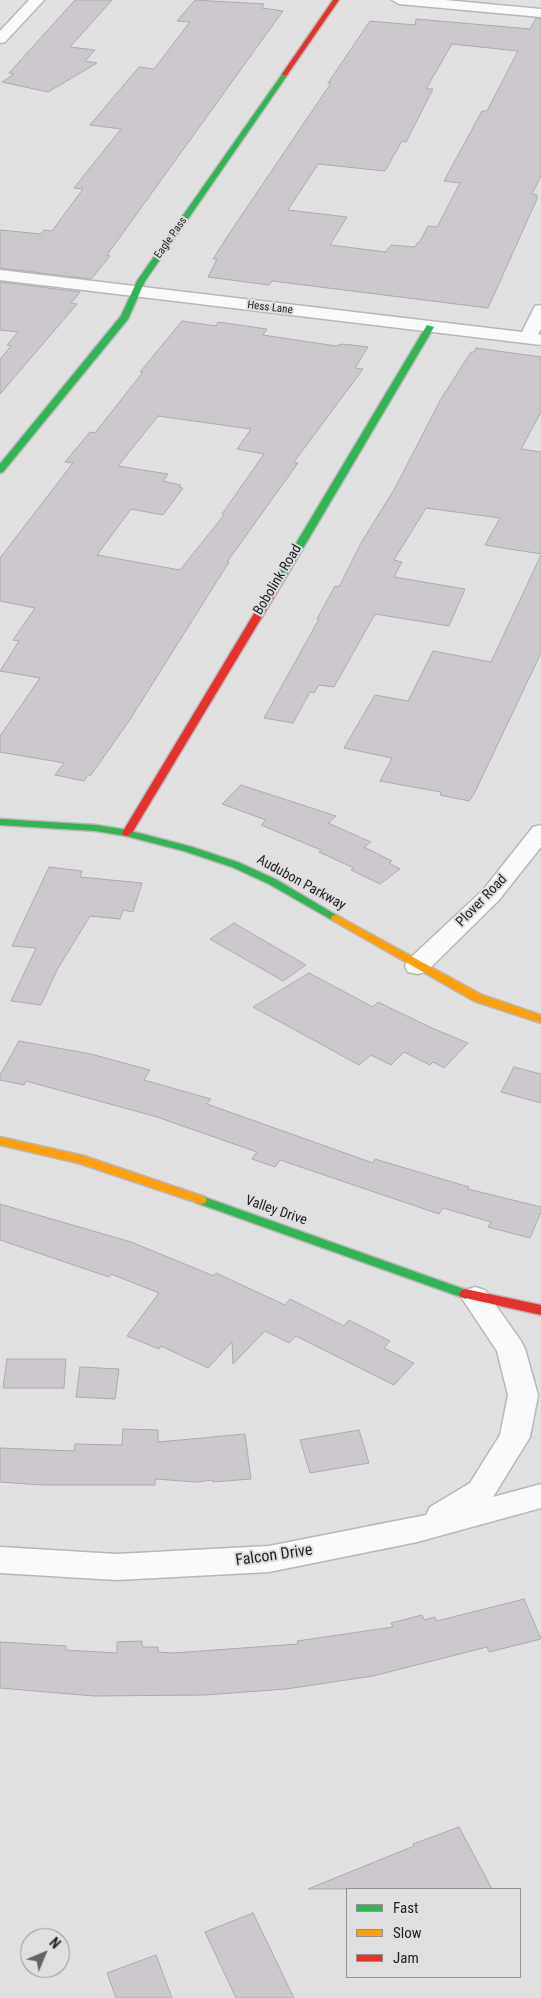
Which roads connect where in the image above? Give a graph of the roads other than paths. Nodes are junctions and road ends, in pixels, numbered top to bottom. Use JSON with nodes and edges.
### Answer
{"nodes":[{"id":1,"x":37,"y":0,"type":"edge"},
{"id":2,"x":336,"y":0,"type":"edge"},
{"id":3,"x":399,"y":0,"type":"edge"},
{"id":4,"x":541,"y":13,"type":"edge"},
{"id":5,"x":0,"y":39,"type":"edge"},
{"id":6,"x":0,"y":276,"type":"edge"},
{"id":7,"x":137,"y":292,"type":"junction"},
{"id":8,"x":541,"y":310,"type":"edge"},
{"id":9,"x":430,"y":327,"type":"junction"},
{"id":10,"x":534,"y":339,"type":"edge"},
{"id":11,"x":0,"y":470,"type":"edge"},
{"id":12,"x":0,"y":822,"type":"edge"},
{"id":13,"x":541,"y":832,"type":"edge"},
{"id":14,"x":127,"y":833,"type":"junction"},
{"id":15,"x":417,"y":966,"type":"junction"},
{"id":16,"x":541,"y":1019,"type":"edge"},
{"id":17,"x":0,"y":1141,"type":"edge"},
{"id":18,"x":475,"y":1297,"type":"junction"},
{"id":19,"x":541,"y":1310,"type":"edge"},
{"id":20,"x":541,"y":1496,"type":"edge"},
{"id":21,"x":417,"y":1530,"type":"junction"},
{"id":22,"x":0,"y":1560,"type":"edge"}],
"edges":[{"from":1,"to":5,"type":"street"},
{"from":2,"to":7,"type":"street","name":"Eagle Pass"},
{"from":3,"to":4,"type":"street"},
{"from":6,"to":7,"type":"street","name":"Hess Lane"},
{"from":7,"to":9,"type":"street","name":"Hess Lane"},
{"from":7,"to":11,"type":"street","name":"Eagle Pass"},
{"from":8,"to":10,"type":"street"},
{"from":9,"to":10,"type":"street","name":"Hess Lane"},
{"from":9,"to":14,"type":"street","name":"Bobolink Road"},
{"from":12,"to":14,"type":"street","name":"Audubon Parkway"},
{"from":13,"to":15,"type":"street","name":"Plover Road"},
{"from":14,"to":15,"type":"street","name":"Audubon Parkway"},
{"from":15,"to":16,"type":"street","name":"Audubon Parkway"},
{"from":17,"to":18,"type":"street","name":"Valley Drive"},
{"from":18,"to":19,"type":"street","name":"Valley Drive"},
{"from":18,"to":21,"type":"street"},
{"from":20,"to":21,"type":"street","name":"Falcon Drive"},
{"from":21,"to":22,"type":"street","name":"Falcon Drive"}]}
